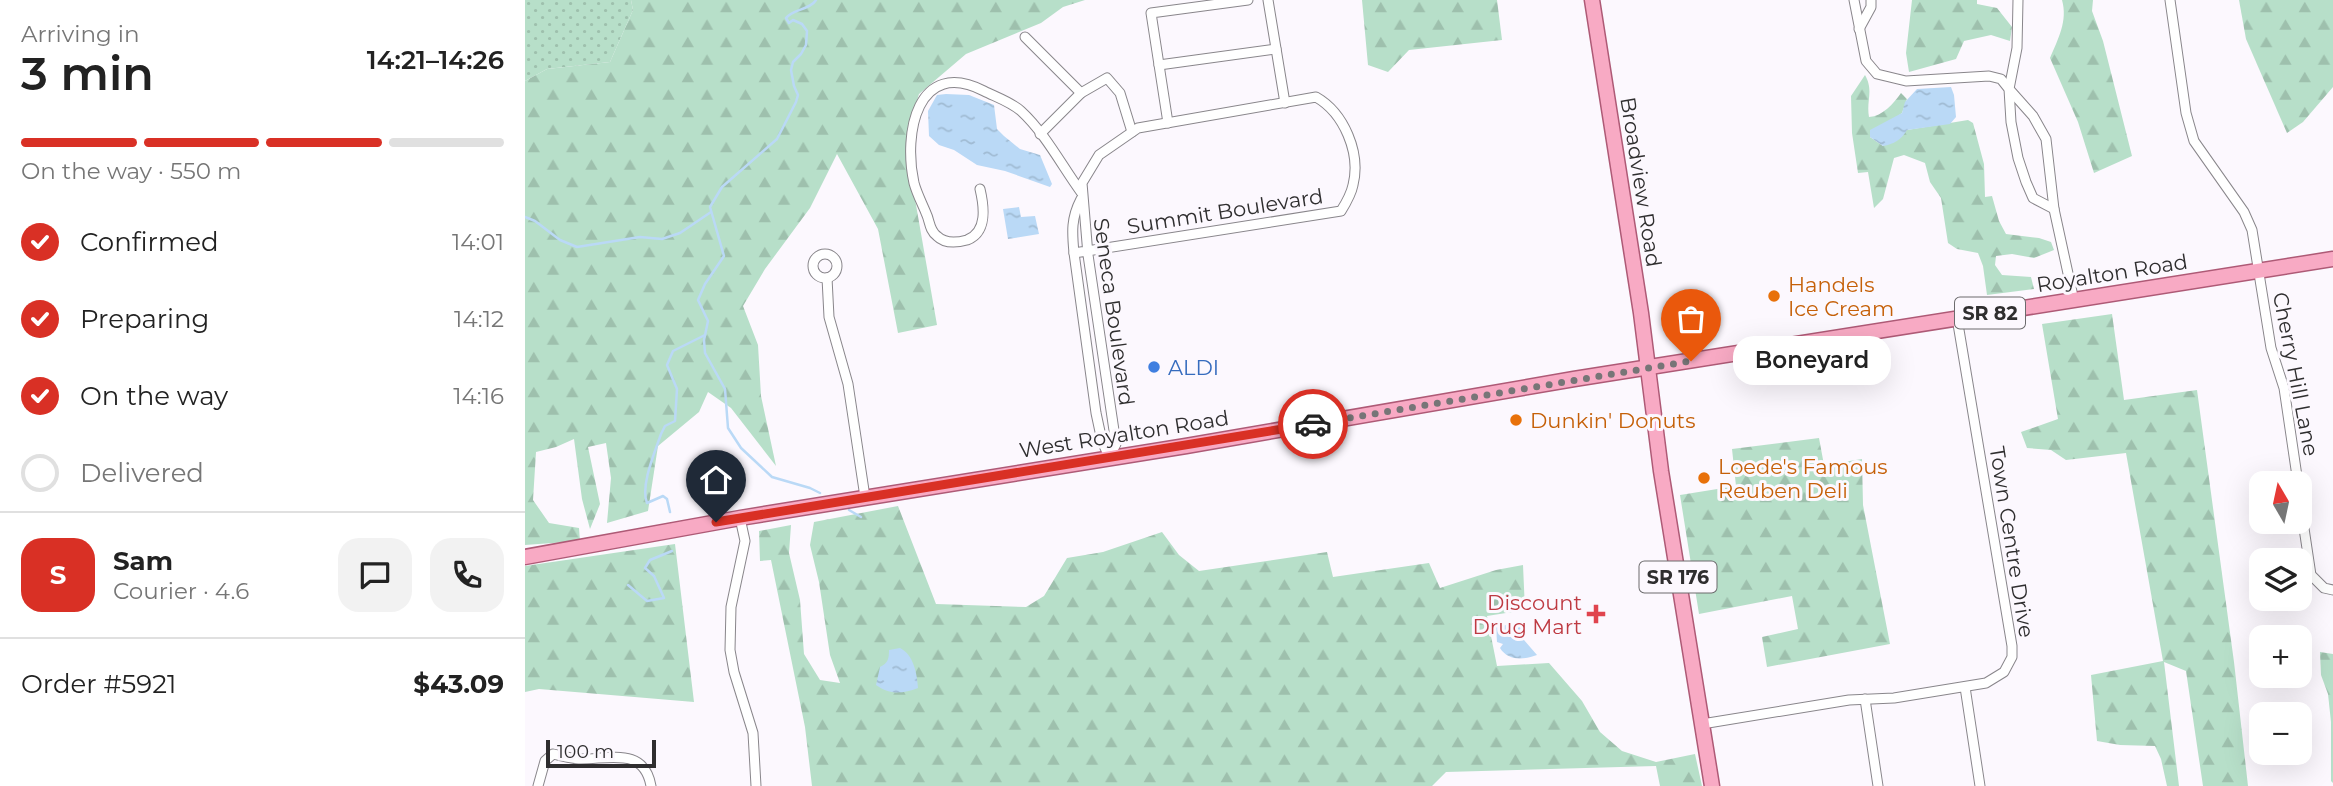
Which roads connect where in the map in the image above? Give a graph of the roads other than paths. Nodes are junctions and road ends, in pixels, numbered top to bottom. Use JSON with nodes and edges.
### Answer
{"nodes":[{"id":1,"x":1248,"y":0,"type":"edge"},
{"id":2,"x":1268,"y":0,"type":"edge"},
{"id":3,"x":1591,"y":0,"type":"edge"},
{"id":4,"x":1854,"y":0,"type":"edge"},
{"id":5,"x":1871,"y":0,"type":"edge"},
{"id":6,"x":2018,"y":0,"type":"edge"},
{"id":7,"x":2169,"y":0,"type":"edge"},
{"id":8,"x":1859,"y":29,"type":"junction"},
{"id":9,"x":1025,"y":37,"type":"dead end"},
{"id":10,"x":1276,"y":49,"type":"junction"},
{"id":11,"x":1159,"y":65,"type":"junction"},
{"id":12,"x":2009,"y":89,"type":"junction"},
{"id":13,"x":1081,"y":93,"type":"junction"},
{"id":14,"x":1285,"y":103,"type":"junction"},
{"id":15,"x":1168,"y":123,"type":"junction"},
{"id":16,"x":1132,"y":132,"type":"junction"},
{"id":17,"x":1039,"y":134,"type":"junction"},
{"id":18,"x":981,"y":189,"type":"dead end"},
{"id":19,"x":1082,"y":196,"type":"junction"},
{"id":20,"x":2054,"y":209,"type":"junction"},
{"id":21,"x":1341,"y":211,"type":"joint"},
{"id":22,"x":1087,"y":251,"type":"junction"},
{"id":23,"x":1074,"y":253,"type":"junction"},
{"id":24,"x":2333,"y":259,"type":"edge"},
{"id":25,"x":2259,"y":272,"type":"junction"},
{"id":26,"x":827,"y":278,"type":"dead end"},
{"id":27,"x":2074,"y":301,"type":"junction"},
{"id":28,"x":1957,"y":318,"type":"junction"},
{"id":29,"x":1648,"y":368,"type":"junction"},
{"id":30,"x":1109,"y":457,"type":"junction"},
{"id":31,"x":2296,"y":471,"type":"edge"},
{"id":32,"x":865,"y":497,"type":"junction"},
{"id":33,"x":740,"y":518,"type":"junction"},
{"id":34,"x":2305,"y":534,"type":"edge"},
{"id":35,"x":525,"y":557,"type":"edge"},
{"id":36,"x":2333,"y":590,"type":"edge"},
{"id":37,"x":1965,"y":687,"type":"junction"},
{"id":38,"x":1865,"y":699,"type":"junction"},
{"id":39,"x":1702,"y":724,"type":"junction"},
{"id":40,"x":538,"y":786,"type":"edge"},
{"id":41,"x":651,"y":786,"type":"edge"},
{"id":42,"x":756,"y":786,"type":"edge"},
{"id":43,"x":1712,"y":786,"type":"edge"},
{"id":44,"x":1878,"y":786,"type":"edge"},
{"id":45,"x":1980,"y":786,"type":"edge"}],
"edges":[{"from":1,"to":11,"type":"street"},
{"from":2,"to":10,"type":"street"},
{"from":3,"to":29,"type":"main road","name":"Broadview Road","number":"SR 176"},
{"from":4,"to":8,"type":"street"},
{"from":5,"to":8,"type":"street"},
{"from":6,"to":12,"type":"street"},
{"from":7,"to":25,"type":"street","name":"Cherry Hill Lane"},
{"from":8,"to":12,"type":"street"},
{"from":9,"to":13,"type":"street"},
{"from":10,"to":11,"type":"street"},
{"from":10,"to":14,"type":"street"},
{"from":11,"to":15,"type":"street"},
{"from":12,"to":20,"type":"street"},
{"from":12,"to":20,"type":"street"},
{"from":13,"to":16,"type":"street"},
{"from":13,"to":17,"type":"street"},
{"from":14,"to":15,"type":"street","name":"Seneca Boulevard"},
{"from":14,"to":21,"type":"street","name":"Seneca Boulevard"},
{"from":15,"to":16,"type":"street","name":"Seneca Boulevard"},
{"from":16,"to":19,"type":"street","name":"Seneca Boulevard"},
{"from":17,"to":18,"type":"street"},
{"from":17,"to":19,"type":"street"},
{"from":19,"to":22,"type":"street","name":"Seneca Boulevard"},
{"from":19,"to":23,"type":"street","name":"Seneca Boulevard"},
{"from":20,"to":27,"type":"street"},
{"from":21,"to":22,"type":"street","name":"Summit Boulevard"},
{"from":22,"to":23,"type":"street","name":"Summit Boulevard"},
{"from":22,"to":30,"type":"street","name":"Seneca Boulevard"},
{"from":23,"to":30,"type":"street","name":"Seneca Boulevard"},
{"from":24,"to":25,"type":"main road","name":"Royalton Road","number":"SR 82"},
{"from":25,"to":27,"type":"main road","name":"Royalton Road","number":"SR 82"},
{"from":25,"to":31,"type":"street","name":"Cherry Hill Lane"},
{"from":26,"to":32,"type":"street"},
{"from":27,"to":28,"type":"main road","name":"Royalton Road","number":"SR 82"},
{"from":28,"to":29,"type":"main road","name":"Royalton Road","number":"SR 82"},
{"from":28,"to":37,"type":"street","name":"Town Centre Drive"},
{"from":29,"to":30,"type":"main road","name":"West Royalton Road","number":"SR 82"},
{"from":29,"to":39,"type":"main road","name":"Broadview Road","number":"SR 176"},
{"from":30,"to":32,"type":"main road","name":"West Royalton Road","number":"SR 82"},
{"from":32,"to":33,"type":"main road","name":"West Royalton Road","number":"SR 82"},
{"from":33,"to":35,"type":"main road","name":"West Royalton Road","number":"SR 82"},
{"from":33,"to":42,"type":"street"},
{"from":34,"to":36,"type":"street"},
{"from":37,"to":38,"type":"street","name":"Town Centre Drive"},
{"from":37,"to":45,"type":"street"},
{"from":38,"to":39,"type":"street","name":"Town Centre Drive"},
{"from":38,"to":44,"type":"street"},
{"from":39,"to":43,"type":"main road","name":"Broadview Road","number":"SR 176"},
{"from":40,"to":41,"type":"street"}]}
